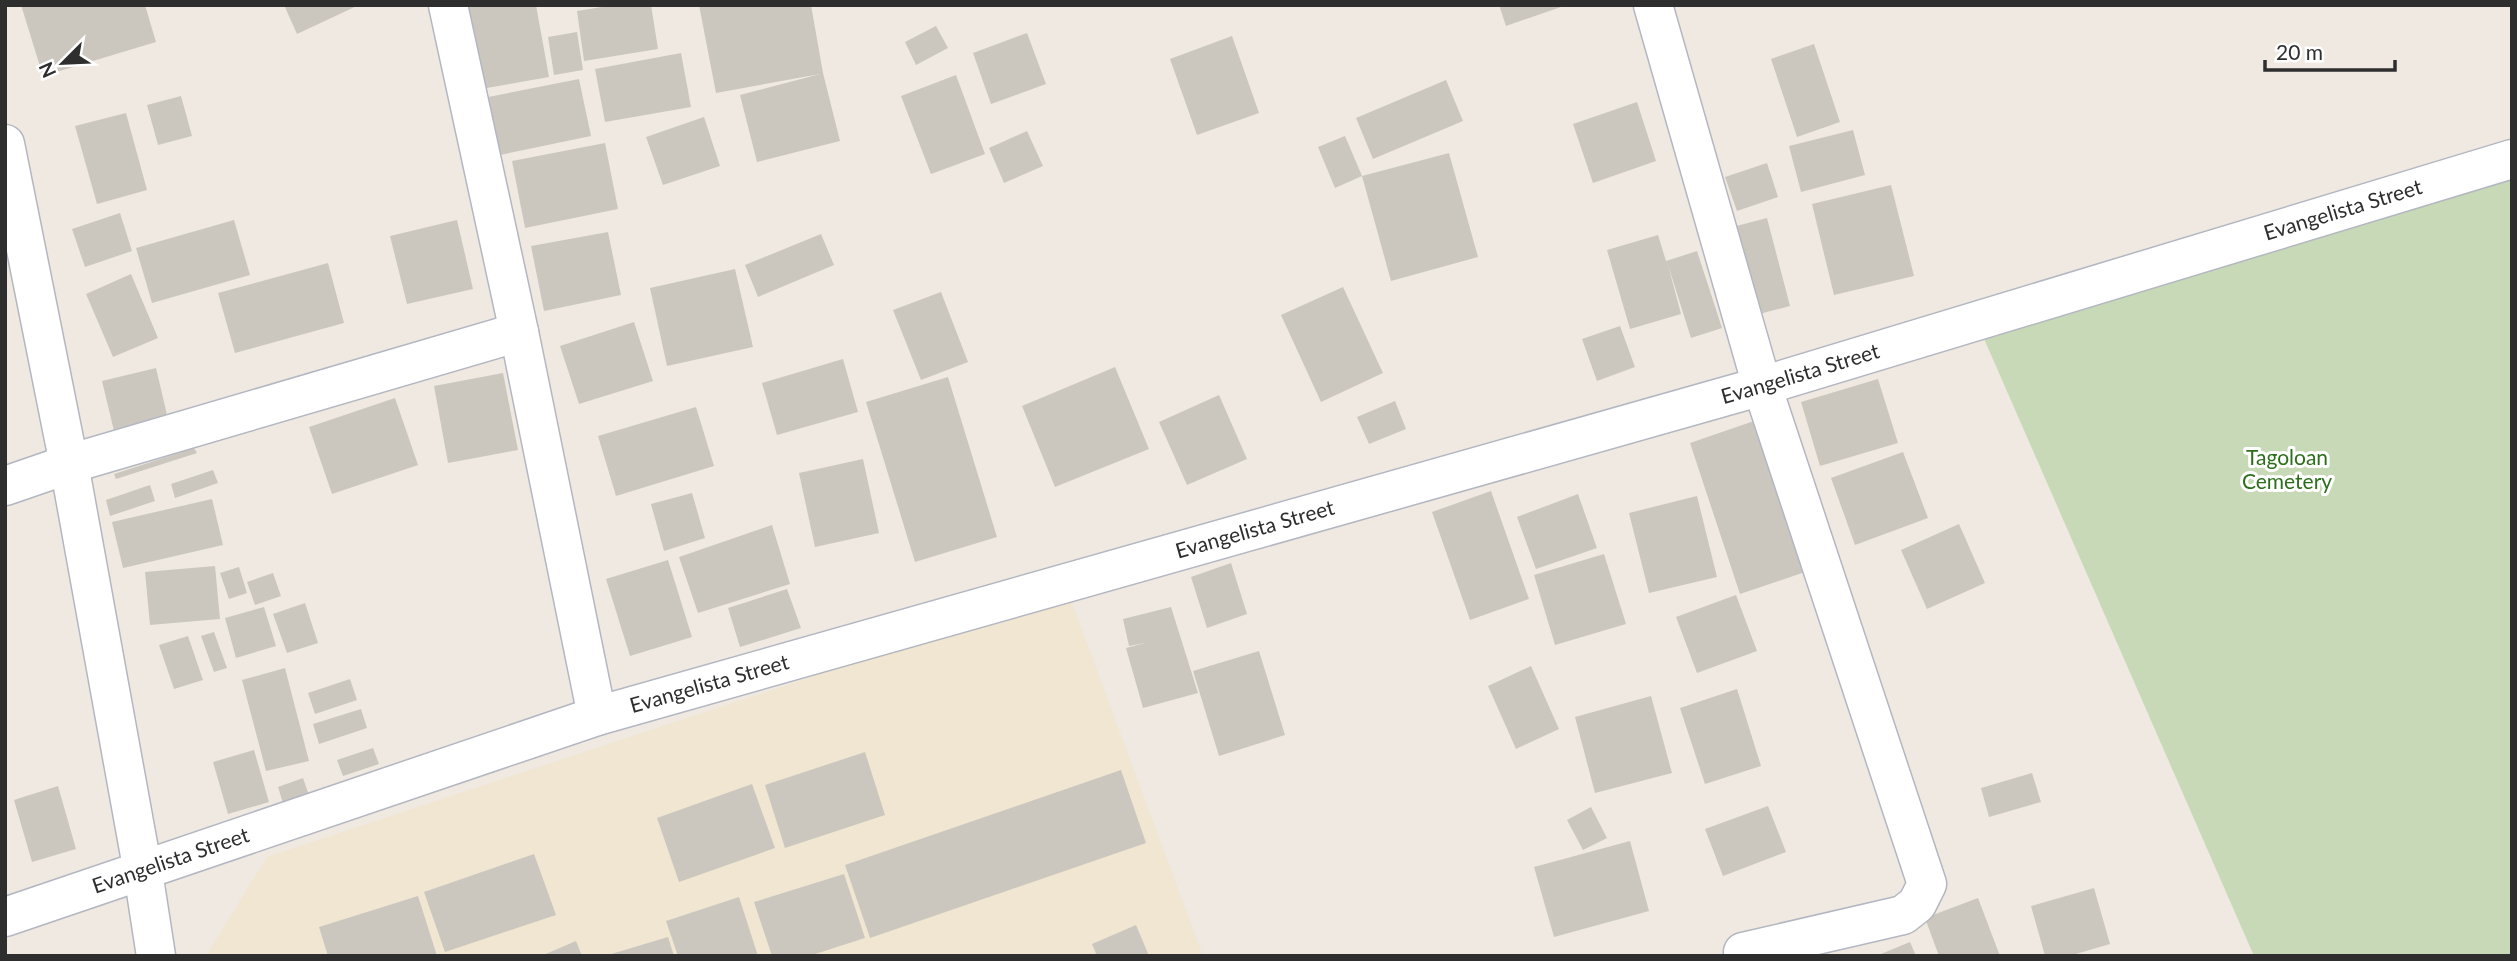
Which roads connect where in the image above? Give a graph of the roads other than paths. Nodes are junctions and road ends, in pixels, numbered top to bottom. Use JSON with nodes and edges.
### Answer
{"nodes":[{"id":1,"x":448,"y":5,"type":"edge"},
{"id":2,"x":1653,"y":5,"type":"edge"},
{"id":3,"x":5,"y":144,"type":"edge"},
{"id":4,"x":2512,"y":159,"type":"edge"},
{"id":5,"x":519,"y":332,"type":"junction"},
{"id":6,"x":1762,"y":386,"type":"junction"},
{"id":7,"x":69,"y":464,"type":"junction"},
{"id":8,"x":5,"y":486,"type":"edge"},
{"id":9,"x":597,"y":716,"type":"junction"},
{"id":10,"x":143,"y":872,"type":"junction"},
{"id":11,"x":5,"y":917,"type":"edge"},
{"id":12,"x":1743,"y":952,"type":"dead end"},
{"id":13,"x":156,"y":956,"type":"edge"}],
"edges":[{"from":1,"to":5,"type":"street"},
{"from":2,"to":6,"type":"street"},
{"from":3,"to":7,"type":"street"},
{"from":4,"to":6,"type":"street","name":"Evangelista Street"},
{"from":5,"to":7,"type":"street"},
{"from":5,"to":9,"type":"street"},
{"from":6,"to":9,"type":"street","name":"Evangelista Street"},
{"from":6,"to":12,"type":"street"},
{"from":7,"to":8,"type":"street"},
{"from":7,"to":10,"type":"street"},
{"from":9,"to":10,"type":"street","name":"Evangelista Street"},
{"from":10,"to":11,"type":"street","name":"Evangelista Street"},
{"from":10,"to":13,"type":"street"}]}
